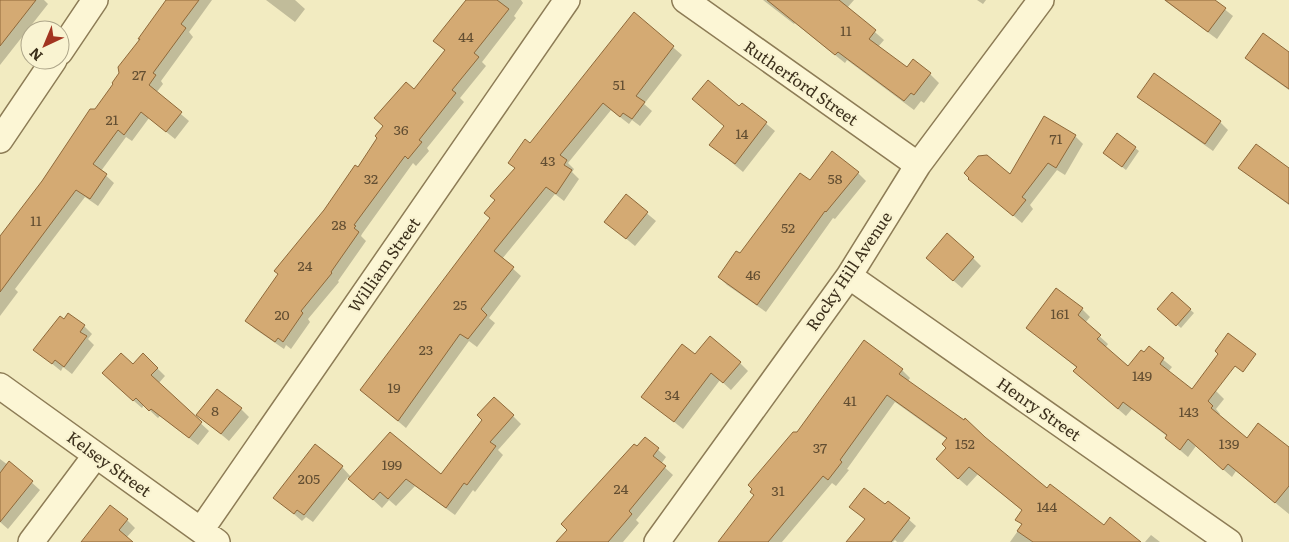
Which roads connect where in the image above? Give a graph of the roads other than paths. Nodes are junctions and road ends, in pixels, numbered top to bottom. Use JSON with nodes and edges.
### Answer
{"nodes":[{"id":1,"x":95,"y":0,"type":"edge"},
{"id":2,"x":567,"y":0,"type":"edge"},
{"id":3,"x":684,"y":0,"type":"edge"},
{"id":4,"x":1041,"y":0,"type":"edge"},
{"id":5,"x":70,"y":37,"type":"edge"},
{"id":6,"x":47,"y":70,"type":"edge"},
{"id":7,"x":0,"y":140,"type":"edge"},
{"id":8,"x":918,"y":165,"type":"junction"},
{"id":9,"x":849,"y":276,"type":"junction"},
{"id":10,"x":0,"y":386,"type":"edge"},
{"id":11,"x":96,"y":455,"type":"junction"},
{"id":12,"x":209,"y":536,"type":"edge"},
{"id":13,"x":31,"y":542,"type":"edge"},
{"id":14,"x":657,"y":542,"type":"edge"},
{"id":15,"x":1229,"y":542,"type":"edge"}],
"edges":[{"from":1,"to":5,"type":"street"},
{"from":2,"to":12,"type":"street","name":"William Street"},
{"from":3,"to":8,"type":"street","name":"Rutherford Street"},
{"from":4,"to":8,"type":"street","name":"Rocky Hill Avenue"},
{"from":6,"to":7,"type":"street"},
{"from":8,"to":9,"type":"street","name":"Rocky Hill Avenue"},
{"from":9,"to":14,"type":"street","name":"Rocky Hill Avenue"},
{"from":9,"to":15,"type":"street","name":"Henry Street"},
{"from":10,"to":11,"type":"street","name":"Kelsey Street"},
{"from":11,"to":12,"type":"street","name":"Kelsey Street"},
{"from":11,"to":13,"type":"street"}]}
